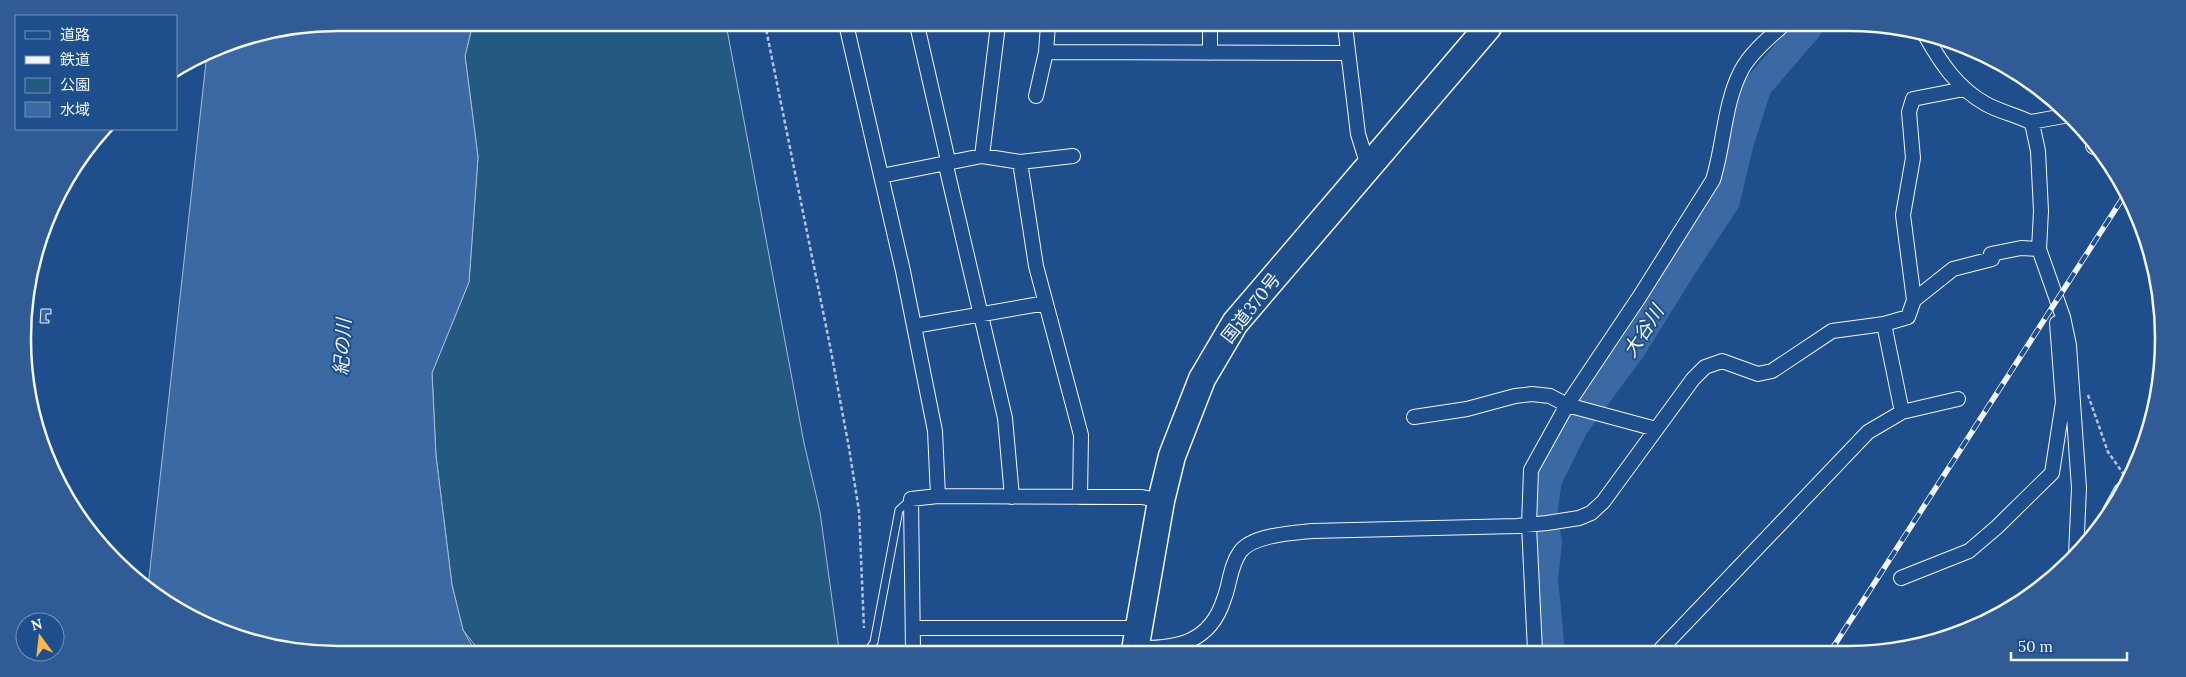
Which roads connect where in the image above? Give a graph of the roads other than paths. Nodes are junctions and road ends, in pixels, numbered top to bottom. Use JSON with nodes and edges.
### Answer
{"nodes":[{"id":1,"x":848,"y":31,"type":"edge"},
{"id":2,"x":918,"y":31,"type":"edge"},
{"id":3,"x":997,"y":31,"type":"edge"},
{"id":4,"x":1048,"y":31,"type":"edge"},
{"id":5,"x":1210,"y":31,"type":"edge"},
{"id":6,"x":1346,"y":31,"type":"edge"},
{"id":7,"x":1485,"y":31,"type":"edge"},
{"id":8,"x":1777,"y":31,"type":"edge"},
{"id":9,"x":1930,"y":43,"type":"edge"},
{"id":10,"x":1046,"y":52,"type":"junction"},
{"id":11,"x":1348,"y":53,"type":"junction"},
{"id":12,"x":1210,"y":54,"type":"junction"},
{"id":13,"x":1964,"y":89,"type":"junction"},
{"id":14,"x":1036,"y":96,"type":"dead end"},
{"id":15,"x":2060,"y":117,"type":"edge"},
{"id":16,"x":2031,"y":122,"type":"junction"},
{"id":17,"x":982,"y":156,"type":"junction"},
{"id":18,"x":1073,"y":156,"type":"dead end"},
{"id":19,"x":946,"y":162,"type":"junction"},
{"id":20,"x":1020,"y":162,"type":"junction"},
{"id":21,"x":1368,"y":166,"type":"junction"},
{"id":22,"x":881,"y":176,"type":"junction"},
{"id":23,"x":2039,"y":249,"type":"junction"},
{"id":24,"x":1914,"y":300,"type":"junction"},
{"id":25,"x":1046,"y":303,"type":"junction"},
{"id":26,"x":980,"y":314,"type":"junction"},
{"id":27,"x":2062,"y":314,"type":"junction"},
{"id":28,"x":1884,"y":324,"type":"junction"},
{"id":29,"x":914,"y":326,"type":"junction"},
{"id":30,"x":1958,"y":399,"type":"dead end"},
{"id":31,"x":1567,"y":405,"type":"junction"},
{"id":32,"x":1902,"y":412,"type":"junction"},
{"id":33,"x":1414,"y":416,"type":"dead end"},
{"id":34,"x":1656,"y":429,"type":"junction"},
{"id":35,"x":938,"y":496,"type":"junction"},
{"id":36,"x":1012,"y":497,"type":"junction"},
{"id":37,"x":1080,"y":497,"type":"junction"},
{"id":38,"x":911,"y":499,"type":"junction"},
{"id":39,"x":1161,"y":501,"type":"junction"},
{"id":40,"x":1529,"y":524,"type":"junction"},
{"id":41,"x":2077,"y":544,"type":"edge"},
{"id":42,"x":1901,"y":578,"type":"dead end"},
{"id":43,"x":913,"y":628,"type":"junction"},
{"id":44,"x":1137,"y":642,"type":"edge"},
{"id":45,"x":872,"y":646,"type":"edge"},
{"id":46,"x":914,"y":646,"type":"edge"},
{"id":47,"x":1535,"y":646,"type":"edge"},
{"id":48,"x":1664,"y":646,"type":"edge"}],
"edges":[{"from":1,"to":22,"type":"street"},
{"from":2,"to":19,"type":"street"},
{"from":3,"to":17,"type":"street"},
{"from":4,"to":10,"type":"street"},
{"from":5,"to":12,"type":"street"},
{"from":6,"to":11,"type":"street"},
{"from":7,"to":21,"type":"highway","name":"国道370号"},
{"from":8,"to":31,"type":"street"},
{"from":9,"to":13,"type":"street"},
{"from":10,"to":12,"type":"street"},
{"from":10,"to":14,"type":"street"},
{"from":11,"to":12,"type":"street"},
{"from":11,"to":21,"type":"street"},
{"from":13,"to":16,"type":"street"},
{"from":13,"to":24,"type":"street"},
{"from":15,"to":16,"type":"street"},
{"from":16,"to":23,"type":"street"},
{"from":17,"to":19,"type":"street"},
{"from":17,"to":20,"type":"street"},
{"from":18,"to":20,"type":"street"},
{"from":19,"to":22,"type":"street"},
{"from":19,"to":26,"type":"street"},
{"from":20,"to":25,"type":"street"},
{"from":21,"to":39,"type":"highway","name":"国道370号"},
{"from":22,"to":29,"type":"street"},
{"from":23,"to":24,"type":"street"},
{"from":23,"to":27,"type":"street"},
{"from":24,"to":28,"type":"street"},
{"from":25,"to":26,"type":"street"},
{"from":25,"to":37,"type":"street"},
{"from":26,"to":29,"type":"street"},
{"from":26,"to":36,"type":"street"},
{"from":27,"to":41,"type":"street"},
{"from":27,"to":42,"type":"street"},
{"from":28,"to":32,"type":"street"},
{"from":28,"to":34,"type":"street"},
{"from":29,"to":35,"type":"street"},
{"from":30,"to":32,"type":"street"},
{"from":31,"to":33,"type":"street"},
{"from":31,"to":34,"type":"street"},
{"from":31,"to":40,"type":"street"},
{"from":32,"to":48,"type":"street"},
{"from":34,"to":40,"type":"street"},
{"from":35,"to":36,"type":"street"},
{"from":35,"to":38,"type":"street"},
{"from":36,"to":37,"type":"street"},
{"from":37,"to":39,"type":"street"},
{"from":38,"to":43,"type":"street"},
{"from":38,"to":45,"type":"lane"},
{"from":39,"to":44,"type":"highway","name":"国道370号"},
{"from":40,"to":44,"type":"street"},
{"from":40,"to":47,"type":"street"},
{"from":43,"to":44,"type":"street"},
{"from":43,"to":46,"type":"street"}]}
